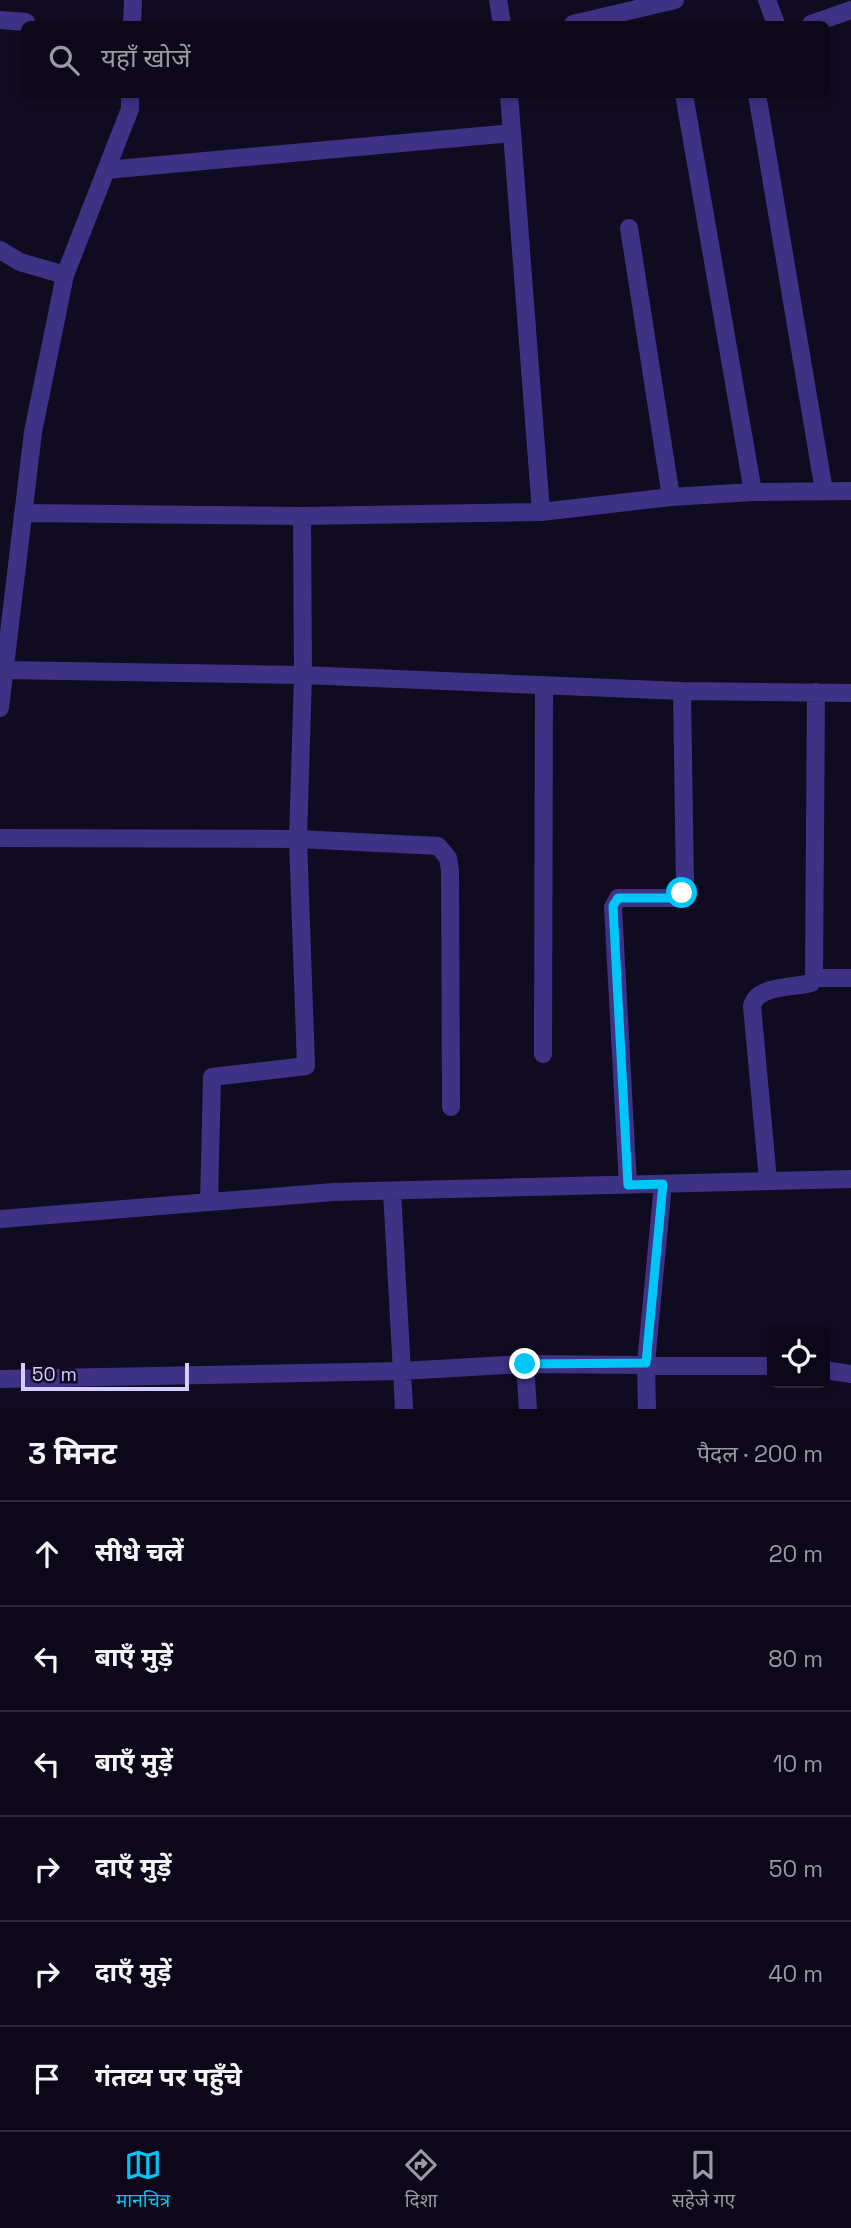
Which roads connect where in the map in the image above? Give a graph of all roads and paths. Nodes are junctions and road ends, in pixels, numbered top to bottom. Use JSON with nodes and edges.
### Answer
{"nodes":[{"id":1,"x":133,"y":0,"type":"edge"},
{"id":2,"x":498,"y":0,"type":"edge"},
{"id":3,"x":675,"y":0,"type":"edge"},
{"id":4,"x":767,"y":0,"type":"edge"},
{"id":5,"x":851,"y":10,"type":"edge"},
{"id":6,"x":0,"y":20,"type":"edge"},
{"id":7,"x":132,"y":21,"type":"edge"},
{"id":8,"x":502,"y":21,"type":"edge"},
{"id":9,"x":586,"y":21,"type":"edge"},
{"id":10,"x":775,"y":21,"type":"edge"},
{"id":11,"x":820,"y":21,"type":"edge"},
{"id":12,"x":21,"y":22,"type":"edge"},
{"id":13,"x":130,"y":98,"type":"edge"},
{"id":14,"x":509,"y":98,"type":"edge"},
{"id":15,"x":685,"y":98,"type":"edge"},
{"id":16,"x":758,"y":98,"type":"edge"},
{"id":17,"x":512,"y":133,"type":"junction"},
{"id":18,"x":106,"y":170,"type":"junction"},
{"id":19,"x":629,"y":228,"type":"dead end"},
{"id":20,"x":0,"y":250,"type":"edge"},
{"id":21,"x":65,"y":275,"type":"junction"},
{"id":22,"x":824,"y":491,"type":"junction"},
{"id":23,"x":851,"y":491,"type":"edge"},
{"id":24,"x":753,"y":492,"type":"junction"},
{"id":25,"x":671,"y":497,"type":"junction"},
{"id":26,"x":541,"y":512,"type":"junction"},
{"id":27,"x":23,"y":513,"type":"junction"},
{"id":28,"x":302,"y":516,"type":"junction"},
{"id":29,"x":4,"y":670,"type":"junction"},
{"id":30,"x":303,"y":675,"type":"junction"},
{"id":31,"x":544,"y":684,"type":"junction"},
{"id":32,"x":682,"y":691,"type":"junction"},
{"id":33,"x":816,"y":692,"type":"junction"},
{"id":34,"x":851,"y":693,"type":"edge"},
{"id":35,"x":0,"y":708,"type":"edge"},
{"id":36,"x":0,"y":838,"type":"edge"},
{"id":37,"x":298,"y":839,"type":"junction"},
{"id":38,"x":814,"y":978,"type":"junction"},
{"id":39,"x":851,"y":978,"type":"edge"},
{"id":40,"x":543,"y":1054,"type":"dead end"},
{"id":41,"x":451,"y":1107,"type":"dead end"},
{"id":42,"x":851,"y":1179,"type":"edge"},
{"id":43,"x":768,"y":1180,"type":"junction"},
{"id":44,"x":663,"y":1184,"type":"junction"},
{"id":45,"x":628,"y":1185,"type":"junction"},
{"id":46,"x":392,"y":1191,"type":"junction"},
{"id":47,"x":209,"y":1202,"type":"junction"},
{"id":48,"x":0,"y":1219,"type":"edge"},
{"id":49,"x":646,"y":1363,"type":"junction"},
{"id":50,"x":525,"y":1364,"type":"junction"},
{"id":51,"x":767,"y":1366,"type":"edge"},
{"id":52,"x":402,"y":1371,"type":"junction"},
{"id":53,"x":830,"y":1371,"type":"edge"},
{"id":54,"x":851,"y":1374,"type":"edge"},
{"id":55,"x":0,"y":1379,"type":"edge"},
{"id":56,"x":404,"y":1409,"type":"edge"},
{"id":57,"x":528,"y":1409,"type":"edge"},
{"id":58,"x":647,"y":1409,"type":"edge"}],
"edges":[{"from":1,"to":7,"type":"street"},
{"from":2,"to":8,"type":"street"},
{"from":3,"to":9,"type":"street"},
{"from":4,"to":10,"type":"street"},
{"from":5,"to":11,"type":"street"},
{"from":6,"to":12,"type":"street"},
{"from":13,"to":18,"type":"street"},
{"from":14,"to":17,"type":"street"},
{"from":15,"to":24,"type":"street"},
{"from":16,"to":22,"type":"street"},
{"from":17,"to":18,"type":"street"},
{"from":17,"to":26,"type":"street"},
{"from":18,"to":21,"type":"street"},
{"from":19,"to":25,"type":"street"},
{"from":20,"to":21,"type":"street"},
{"from":21,"to":27,"type":"street"},
{"from":22,"to":23,"type":"street"},
{"from":22,"to":24,"type":"street"},
{"from":24,"to":25,"type":"street"},
{"from":25,"to":26,"type":"street"},
{"from":26,"to":28,"type":"street"},
{"from":27,"to":28,"type":"street"},
{"from":27,"to":29,"type":"street"},
{"from":28,"to":30,"type":"street"},
{"from":29,"to":30,"type":"street"},
{"from":29,"to":35,"type":"street"},
{"from":30,"to":31,"type":"street"},
{"from":30,"to":37,"type":"street"},
{"from":31,"to":32,"type":"street"},
{"from":31,"to":40,"type":"street"},
{"from":32,"to":33,"type":"street"},
{"from":32,"to":45,"type":"street"},
{"from":33,"to":34,"type":"street"},
{"from":33,"to":38,"type":"street"},
{"from":36,"to":37,"type":"street"},
{"from":37,"to":41,"type":"street"},
{"from":37,"to":47,"type":"street"},
{"from":38,"to":39,"type":"street"},
{"from":38,"to":43,"type":"street"},
{"from":42,"to":43,"type":"street"},
{"from":43,"to":44,"type":"street"},
{"from":44,"to":45,"type":"street"},
{"from":44,"to":49,"type":"street"},
{"from":45,"to":46,"type":"street"},
{"from":46,"to":47,"type":"street"},
{"from":46,"to":52,"type":"street"},
{"from":47,"to":48,"type":"street"},
{"from":49,"to":50,"type":"street"},
{"from":49,"to":51,"type":"street"},
{"from":49,"to":58,"type":"street"},
{"from":50,"to":52,"type":"street"},
{"from":50,"to":57,"type":"street"},
{"from":52,"to":55,"type":"street"},
{"from":52,"to":56,"type":"street"},
{"from":53,"to":54,"type":"street"}]}
